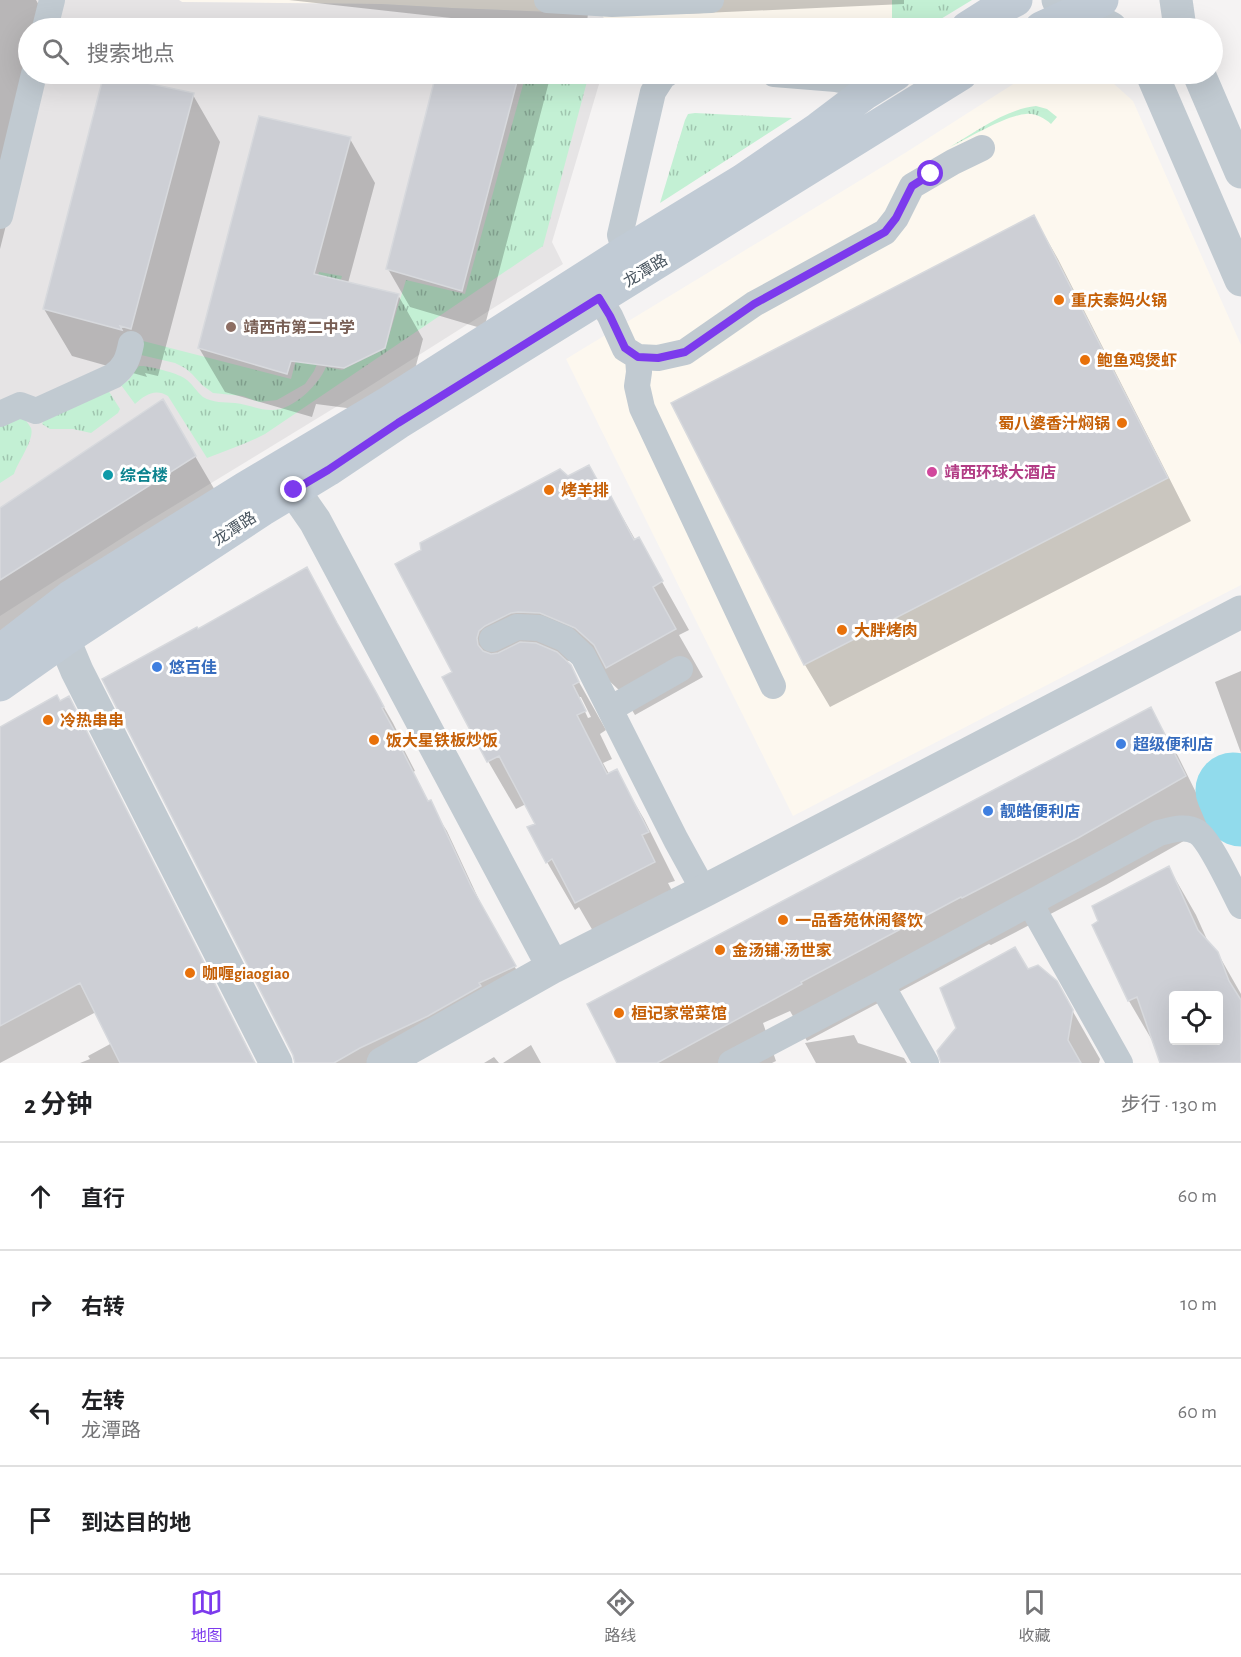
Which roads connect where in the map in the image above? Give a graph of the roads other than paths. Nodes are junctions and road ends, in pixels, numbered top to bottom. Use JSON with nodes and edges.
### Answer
{"nodes":[{"id":1,"x":52,"y":0,"type":"edge"},
{"id":2,"x":546,"y":0,"type":"edge"},
{"id":3,"x":711,"y":0,"type":"edge"},
{"id":4,"x":1016,"y":0,"type":"edge"},
{"id":5,"x":1176,"y":0,"type":"edge"},
{"id":6,"x":612,"y":2,"type":"edge"},
{"id":7,"x":1079,"y":4,"type":"edge"},
{"id":8,"x":48,"y":18,"type":"edge"},
{"id":9,"x":983,"y":18,"type":"edge"},
{"id":10,"x":1057,"y":18,"type":"edge"},
{"id":11,"x":1098,"y":18,"type":"edge"},
{"id":12,"x":1179,"y":18,"type":"edge"},
{"id":13,"x":32,"y":84,"type":"edge"},
{"id":14,"x":658,"y":84,"type":"edge"},
{"id":15,"x":852,"y":84,"type":"edge"},
{"id":16,"x":880,"y":84,"type":"edge"},
{"id":17,"x":945,"y":84,"type":"edge"},
{"id":18,"x":1156,"y":84,"type":"edge"},
{"id":19,"x":1203,"y":84,"type":"edge"},
{"id":20,"x":864,"y":94,"type":"junction"},
{"id":21,"x":982,"y":148,"type":"dead end"},
{"id":22,"x":1241,"y":172,"type":"edge"},
{"id":23,"x":0,"y":216,"type":"edge"},
{"id":24,"x":625,"y":252,"type":"junction"},
{"id":25,"x":1241,"y":280,"type":"edge"},
{"id":26,"x":599,"y":298,"type":"junction"},
{"id":27,"x":131,"y":345,"type":"dead end"},
{"id":28,"x":638,"y":357,"type":"junction"},
{"id":29,"x":0,"y":414,"type":"edge"},
{"id":30,"x":294,"y":490,"type":"junction"},
{"id":31,"x":1241,"y":612,"type":"edge"},
{"id":32,"x":1241,"y":637,"type":"edge"},
{"id":33,"x":492,"y":639,"type":"dead end"},
{"id":34,"x":64,"y":640,"type":"junction"},
{"id":35,"x":0,"y":651,"type":"edge"},
{"id":36,"x":680,"y":669,"type":"dead end"},
{"id":37,"x":0,"y":685,"type":"edge"},
{"id":38,"x":773,"y":686,"type":"dead end"},
{"id":39,"x":610,"y":709,"type":"junction"},
{"id":40,"x":704,"y":891,"type":"junction"},
{"id":41,"x":1030,"y":903,"type":"junction"},
{"id":42,"x":1241,"y":906,"type":"edge"},
{"id":43,"x":553,"y":967,"type":"junction"},
{"id":44,"x":881,"y":984,"type":"junction"},
{"id":45,"x":276,"y":1063,"type":"edge"},
{"id":46,"x":383,"y":1063,"type":"edge"},
{"id":47,"x":420,"y":1063,"type":"edge"},
{"id":48,"x":731,"y":1063,"type":"edge"},
{"id":49,"x":926,"y":1063,"type":"edge"},
{"id":50,"x":1120,"y":1063,"type":"edge"}],
"edges":[{"from":1,"to":8,"type":"lane"},
{"from":2,"to":6,"type":"lane"},
{"from":3,"to":6,"type":"lane"},
{"from":4,"to":9,"type":"main road"},
{"from":5,"to":12,"type":"street"},
{"from":7,"to":10,"type":"main road"},
{"from":7,"to":11,"type":"street"},
{"from":13,"to":23,"type":"lane"},
{"from":14,"to":24,"type":"lane"},
{"from":15,"to":20,"type":"lane"},
{"from":16,"to":20,"type":"main road","name":"龙潭路"},
{"from":17,"to":26,"type":"main road","name":"龙潭路"},
{"from":18,"to":25,"type":"street"},
{"from":19,"to":22,"type":"street"},
{"from":20,"to":24,"type":"main road","name":"龙潭路"},
{"from":21,"to":28,"type":"lane"},
{"from":24,"to":35,"type":"main road","name":"龙潭路"},
{"from":26,"to":28,"type":"lane"},
{"from":26,"to":30,"type":"main road","name":"龙潭路"},
{"from":27,"to":29,"type":"lane"},
{"from":28,"to":38,"type":"lane"},
{"from":30,"to":34,"type":"main road","name":"龙潭路"},
{"from":30,"to":43,"type":"street"},
{"from":31,"to":40,"type":"street"},
{"from":32,"to":47,"type":"street"},
{"from":33,"to":39,"type":"lane"},
{"from":34,"to":37,"type":"main road","name":"龙潭路"},
{"from":34,"to":45,"type":"street"},
{"from":36,"to":39,"type":"lane"},
{"from":39,"to":40,"type":"lane"},
{"from":40,"to":43,"type":"street"},
{"from":41,"to":42,"type":"lane"},
{"from":41,"to":44,"type":"lane"},
{"from":41,"to":50,"type":"lane"},
{"from":43,"to":46,"type":"street"},
{"from":44,"to":48,"type":"lane"},
{"from":44,"to":49,"type":"lane"}]}
